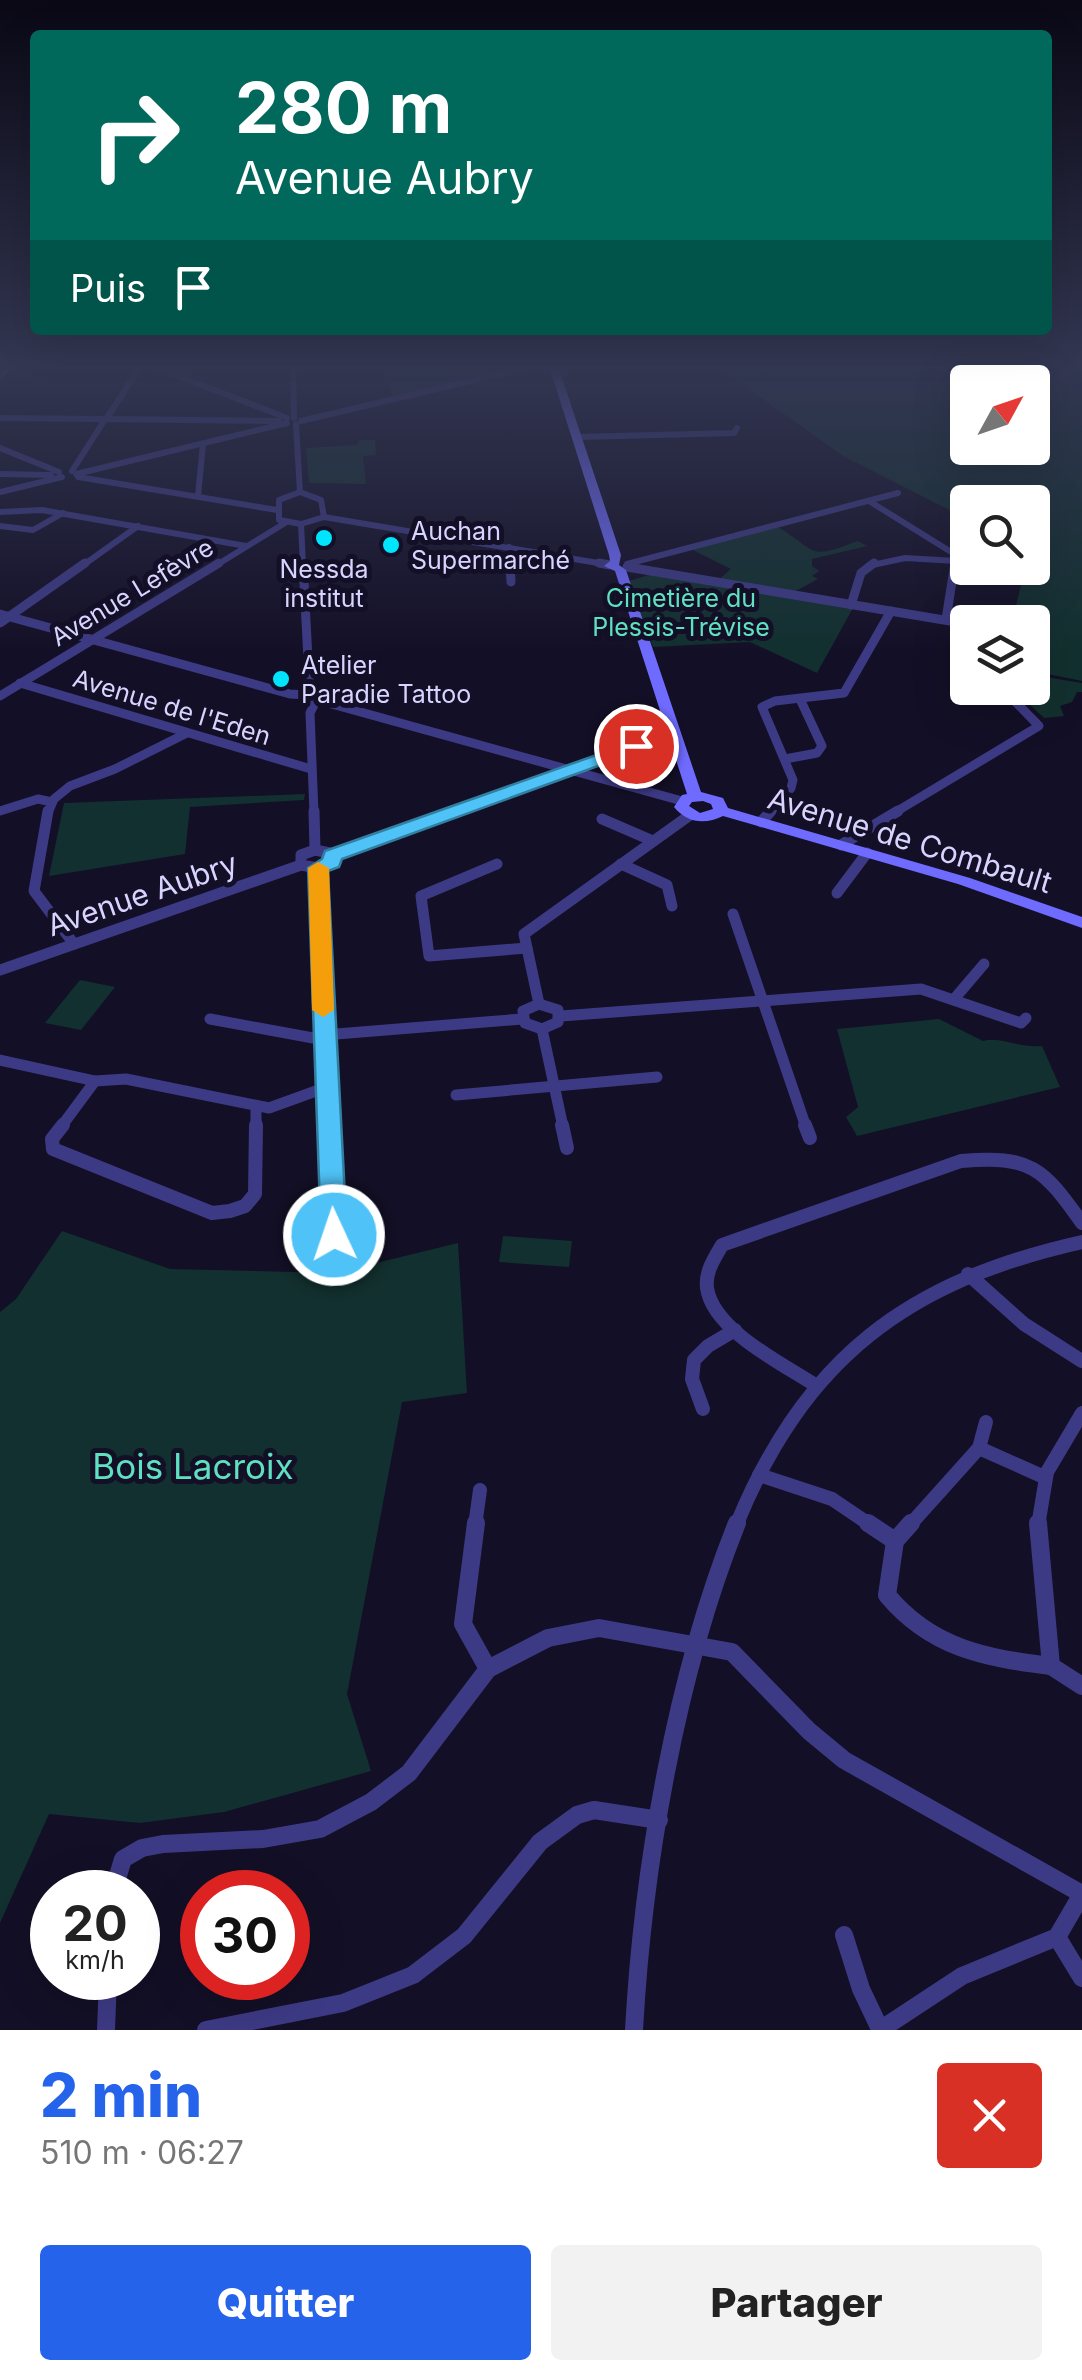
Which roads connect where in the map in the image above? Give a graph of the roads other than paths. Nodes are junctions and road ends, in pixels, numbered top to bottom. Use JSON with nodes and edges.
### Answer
{"nodes":[{"id":1,"x":35,"y":464,"type":"edge"},
{"id":2,"x":80,"y":464,"type":"edge"},
{"id":3,"x":116,"y":464,"type":"edge"},
{"id":4,"x":202,"y":464,"type":"edge"},
{"id":5,"x":297,"y":464,"type":"edge"},
{"id":6,"x":584,"y":464,"type":"edge"},
{"id":7,"x":74,"y":473,"type":"junction"},
{"id":8,"x":0,"y":474,"type":"edge"},
{"id":9,"x":60,"y":475,"type":"junction"},
{"id":10,"x":0,"y":492,"type":"edge"},
{"id":11,"x":300,"y":492,"type":"junction"},
{"id":12,"x":898,"y":493,"type":"dead end"},
{"id":13,"x":198,"y":496,"type":"junction"},
{"id":14,"x":869,"y":501,"type":"junction"},
{"id":15,"x":278,"y":510,"type":"junction"},
{"id":16,"x":0,"y":512,"type":"edge"},
{"id":17,"x":63,"y":513,"type":"junction"},
{"id":18,"x":324,"y":518,"type":"junction"},
{"id":19,"x":285,"y":523,"type":"junction"},
{"id":20,"x":301,"y":524,"type":"junction"},
{"id":21,"x":0,"y":526,"type":"edge"},
{"id":22,"x":138,"y":526,"type":"junction"},
{"id":23,"x":246,"y":546,"type":"junction"},
{"id":24,"x":950,"y":547,"type":"edge"},
{"id":25,"x":508,"y":548,"type":"junction"},
{"id":26,"x":950,"y":561,"type":"edge"},
{"id":27,"x":620,"y":565,"type":"junction"},
{"id":28,"x":511,"y":582,"type":"dead end"},
{"id":29,"x":952,"y":585,"type":"edge"},
{"id":30,"x":851,"y":604,"type":"junction"},
{"id":31,"x":891,"y":612,"type":"junction"},
{"id":32,"x":0,"y":614,"type":"edge"},
{"id":33,"x":12,"y":618,"type":"junction"},
{"id":34,"x":946,"y":620,"type":"junction"},
{"id":35,"x":950,"y":621,"type":"edge"},
{"id":36,"x":0,"y":624,"type":"edge"},
{"id":37,"x":92,"y":640,"type":"junction"},
{"id":38,"x":20,"y":683,"type":"junction"},
{"id":39,"x":0,"y":696,"type":"edge"},
{"id":40,"x":311,"y":698,"type":"junction"},
{"id":41,"x":800,"y":700,"type":"junction"},
{"id":42,"x":1021,"y":705,"type":"edge"},
{"id":43,"x":187,"y":733,"type":"junction"},
{"id":44,"x":636,"y":746,"type":"dead end"},
{"id":45,"x":785,"y":758,"type":"junction"},
{"id":46,"x":312,"y":769,"type":"junction"},
{"id":47,"x":570,"y":770,"type":"junction"},
{"id":48,"x":52,"y":802,"type":"junction"},
{"id":49,"x":689,"y":804,"type":"junction"},
{"id":50,"x":0,"y":811,"type":"edge"},
{"id":51,"x":602,"y":819,"type":"dead end"},
{"id":52,"x":760,"y":822,"type":"junction"},
{"id":53,"x":653,"y":841,"type":"junction"},
{"id":54,"x":841,"y":846,"type":"junction"},
{"id":55,"x":315,"y":850,"type":"junction"},
{"id":56,"x":867,"y":853,"type":"junction"},
{"id":57,"x":332,"y":856,"type":"junction"},
{"id":58,"x":497,"y":864,"type":"dead end"},
{"id":59,"x":621,"y":864,"type":"junction"},
{"id":60,"x":301,"y":865,"type":"junction"},
{"id":61,"x":318,"y":868,"type":"junction"},
{"id":62,"x":837,"y":893,"type":"dead end"},
{"id":63,"x":672,"y":906,"type":"dead end"},
{"id":64,"x":732,"y":914,"type":"dead end"},
{"id":65,"x":1082,"y":923,"type":"edge"},
{"id":66,"x":74,"y":944,"type":"junction"},
{"id":67,"x":527,"y":948,"type":"junction"},
{"id":68,"x":984,"y":964,"type":"dead end"},
{"id":69,"x":0,"y":970,"type":"edge"},
{"id":70,"x":955,"y":998,"type":"junction"},
{"id":71,"x":762,"y":1001,"type":"junction"},
{"id":72,"x":540,"y":1004,"type":"junction"},
{"id":73,"x":561,"y":1016,"type":"junction"},
{"id":74,"x":1026,"y":1018,"type":"dead end"},
{"id":75,"x":522,"y":1019,"type":"junction"},
{"id":76,"x":210,"y":1020,"type":"dead end"},
{"id":77,"x":542,"y":1029,"type":"junction"},
{"id":78,"x":324,"y":1038,"type":"junction"},
{"id":79,"x":1,"y":1061,"type":"edge"},
{"id":80,"x":657,"y":1077,"type":"dead end"},
{"id":81,"x":96,"y":1081,"type":"junction"},
{"id":82,"x":327,"y":1086,"type":"junction"},
{"id":83,"x":554,"y":1086,"type":"junction"},
{"id":84,"x":456,"y":1096,"type":"dead end"},
{"id":85,"x":256,"y":1107,"type":"junction"},
{"id":86,"x":810,"y":1138,"type":"dead end"},
{"id":87,"x":567,"y":1148,"type":"dead end"},
{"id":88,"x":1082,"y":1223,"type":"edge"},
{"id":89,"x":334,"y":1235,"type":"dead end"},
{"id":90,"x":1082,"y":1242,"type":"edge"},
{"id":91,"x":968,"y":1274,"type":"junction"},
{"id":92,"x":736,"y":1330,"type":"junction"},
{"id":93,"x":1082,"y":1360,"type":"edge"},
{"id":94,"x":815,"y":1385,"type":"junction"},
{"id":95,"x":703,"y":1410,"type":"dead end"},
{"id":96,"x":1082,"y":1414,"type":"edge"},
{"id":97,"x":986,"y":1422,"type":"dead end"},
{"id":98,"x":980,"y":1448,"type":"junction"},
{"id":99,"x":759,"y":1475,"type":"junction"},
{"id":100,"x":1044,"y":1477,"type":"junction"},
{"id":101,"x":480,"y":1490,"type":"dead end"},
{"id":102,"x":895,"y":1541,"type":"junction"},
{"id":103,"x":697,"y":1644,"type":"junction"},
{"id":104,"x":1051,"y":1666,"type":"junction"},
{"id":105,"x":488,"y":1669,"type":"junction"},
{"id":106,"x":1082,"y":1686,"type":"edge"},
{"id":107,"x":659,"y":1820,"type":"junction"},
{"id":108,"x":118,"y":1870,"type":"edge"},
{"id":109,"x":1082,"y":1894,"type":"edge"},
{"id":110,"x":844,"y":1935,"type":"dead end"},
{"id":111,"x":1056,"y":1937,"type":"junction"},
{"id":112,"x":1082,"y":1978,"type":"edge"},
{"id":113,"x":107,"y":2000,"type":"edge"},
{"id":114,"x":880,"y":2029,"type":"edge"},
{"id":115,"x":106,"y":2030,"type":"edge"},
{"id":116,"x":206,"y":2030,"type":"edge"},
{"id":117,"x":634,"y":2030,"type":"edge"}],
"edges":[{"from":1,"to":9,"type":"street"},
{"from":2,"to":7,"type":"street"},
{"from":3,"to":7,"type":"street"},
{"from":4,"to":13,"type":"street"},
{"from":5,"to":11,"type":"street"},
{"from":6,"to":27,"type":"street"},
{"from":7,"to":9,"type":"street"},
{"from":7,"to":13,"type":"street"},
{"from":8,"to":9,"type":"street"},
{"from":9,"to":10,"type":"street"},
{"from":11,"to":15,"type":"street"},
{"from":11,"to":18,"type":"street"},
{"from":12,"to":14,"type":"street"},
{"from":13,"to":15,"type":"street"},
{"from":14,"to":24,"type":"street"},
{"from":14,"to":27,"type":"street"},
{"from":15,"to":19,"type":"street"},
{"from":16,"to":17,"type":"street"},
{"from":17,"to":21,"type":"street"},
{"from":17,"to":22,"type":"street"},
{"from":18,"to":20,"type":"street"},
{"from":18,"to":25,"type":"street"},
{"from":19,"to":20,"type":"street"},
{"from":19,"to":23,"type":"street","name":"Avenue Lefèvre"},
{"from":20,"to":40,"type":"street"},
{"from":22,"to":23,"type":"street"},
{"from":22,"to":33,"type":"street"},
{"from":23,"to":37,"type":"street","name":"Avenue Lefèvre"},
{"from":25,"to":27,"type":"street"},
{"from":25,"to":28,"type":"street"},
{"from":26,"to":30,"type":"street"},
{"from":27,"to":30,"type":"street"},
{"from":27,"to":49,"type":"street"},
{"from":29,"to":34,"type":"street"},
{"from":30,"to":31,"type":"street"},
{"from":31,"to":34,"type":"street"},
{"from":31,"to":41,"type":"street"},
{"from":32,"to":33,"type":"street"},
{"from":33,"to":36,"type":"street"},
{"from":33,"to":37,"type":"street"},
{"from":34,"to":35,"type":"street"},
{"from":37,"to":38,"type":"street","name":"Avenue Lefèvre"},
{"from":37,"to":40,"type":"street"},
{"from":38,"to":39,"type":"street","name":"Avenue Lefèvre"},
{"from":38,"to":43,"type":"street","name":"Avenue de l'Eden"},
{"from":40,"to":46,"type":"street"},
{"from":40,"to":47,"type":"street"},
{"from":41,"to":45,"type":"street"},
{"from":41,"to":45,"type":"street"},
{"from":42,"to":54,"type":"street"},
{"from":43,"to":46,"type":"street","name":"Avenue de l'Eden"},
{"from":43,"to":48,"type":"street"},
{"from":44,"to":47,"type":"street"},
{"from":45,"to":52,"type":"street"},
{"from":46,"to":55,"type":"street"},
{"from":47,"to":49,"type":"street"},
{"from":47,"to":57,"type":"street"},
{"from":48,"to":50,"type":"street"},
{"from":48,"to":66,"type":"street"},
{"from":49,"to":52,"type":"street","name":"Avenue de Combault"},
{"from":49,"to":53,"type":"street"},
{"from":51,"to":53,"type":"street"},
{"from":52,"to":54,"type":"street","name":"Avenue de Combault"},
{"from":53,"to":59,"type":"street"},
{"from":54,"to":56,"type":"street","name":"Avenue de Combault"},
{"from":55,"to":57,"type":"street"},
{"from":55,"to":60,"type":"street"},
{"from":56,"to":62,"type":"street"},
{"from":56,"to":65,"type":"street","name":"Avenue de Combault"},
{"from":57,"to":61,"type":"street"},
{"from":58,"to":67,"type":"street"},
{"from":59,"to":63,"type":"street"},
{"from":59,"to":67,"type":"street"},
{"from":60,"to":61,"type":"street"},
{"from":60,"to":66,"type":"street","name":"Avenue Aubry"},
{"from":61,"to":78,"type":"street"},
{"from":64,"to":71,"type":"street"},
{"from":66,"to":69,"type":"street","name":"Avenue Aubry"},
{"from":67,"to":72,"type":"street"},
{"from":68,"to":70,"type":"street"},
{"from":70,"to":71,"type":"street"},
{"from":70,"to":74,"type":"street"},
{"from":71,"to":73,"type":"street"},
{"from":71,"to":86,"type":"street"},
{"from":72,"to":73,"type":"street"},
{"from":72,"to":75,"type":"street"},
{"from":73,"to":77,"type":"street"},
{"from":75,"to":77,"type":"street"},
{"from":75,"to":78,"type":"street"},
{"from":76,"to":78,"type":"street"},
{"from":77,"to":83,"type":"street"},
{"from":78,"to":82,"type":"street"},
{"from":79,"to":81,"type":"street"},
{"from":80,"to":83,"type":"street"},
{"from":81,"to":85,"type":"street"},
{"from":81,"to":85,"type":"street"},
{"from":82,"to":85,"type":"street"},
{"from":82,"to":89,"type":"street"},
{"from":83,"to":84,"type":"street"},
{"from":83,"to":87,"type":"street"},
{"from":88,"to":92,"type":"street"},
{"from":90,"to":91,"type":"street"},
{"from":91,"to":93,"type":"street"},
{"from":91,"to":94,"type":"street"},
{"from":92,"to":94,"type":"street"},
{"from":92,"to":95,"type":"street"},
{"from":94,"to":99,"type":"street"},
{"from":96,"to":100,"type":"street"},
{"from":97,"to":98,"type":"street"},
{"from":98,"to":100,"type":"street"},
{"from":98,"to":102,"type":"street"},
{"from":99,"to":102,"type":"street"},
{"from":99,"to":103,"type":"street"},
{"from":100,"to":104,"type":"street"},
{"from":101,"to":105,"type":"street"},
{"from":102,"to":104,"type":"street"},
{"from":103,"to":105,"type":"street"},
{"from":103,"to":107,"type":"street"},
{"from":103,"to":109,"type":"street"},
{"from":104,"to":106,"type":"street"},
{"from":105,"to":108,"type":"street"},
{"from":107,"to":116,"type":"street"},
{"from":107,"to":117,"type":"street"},
{"from":109,"to":111,"type":"street"},
{"from":110,"to":114,"type":"street"},
{"from":111,"to":112,"type":"street"},
{"from":111,"to":114,"type":"street"},
{"from":113,"to":115,"type":"street"}]}
